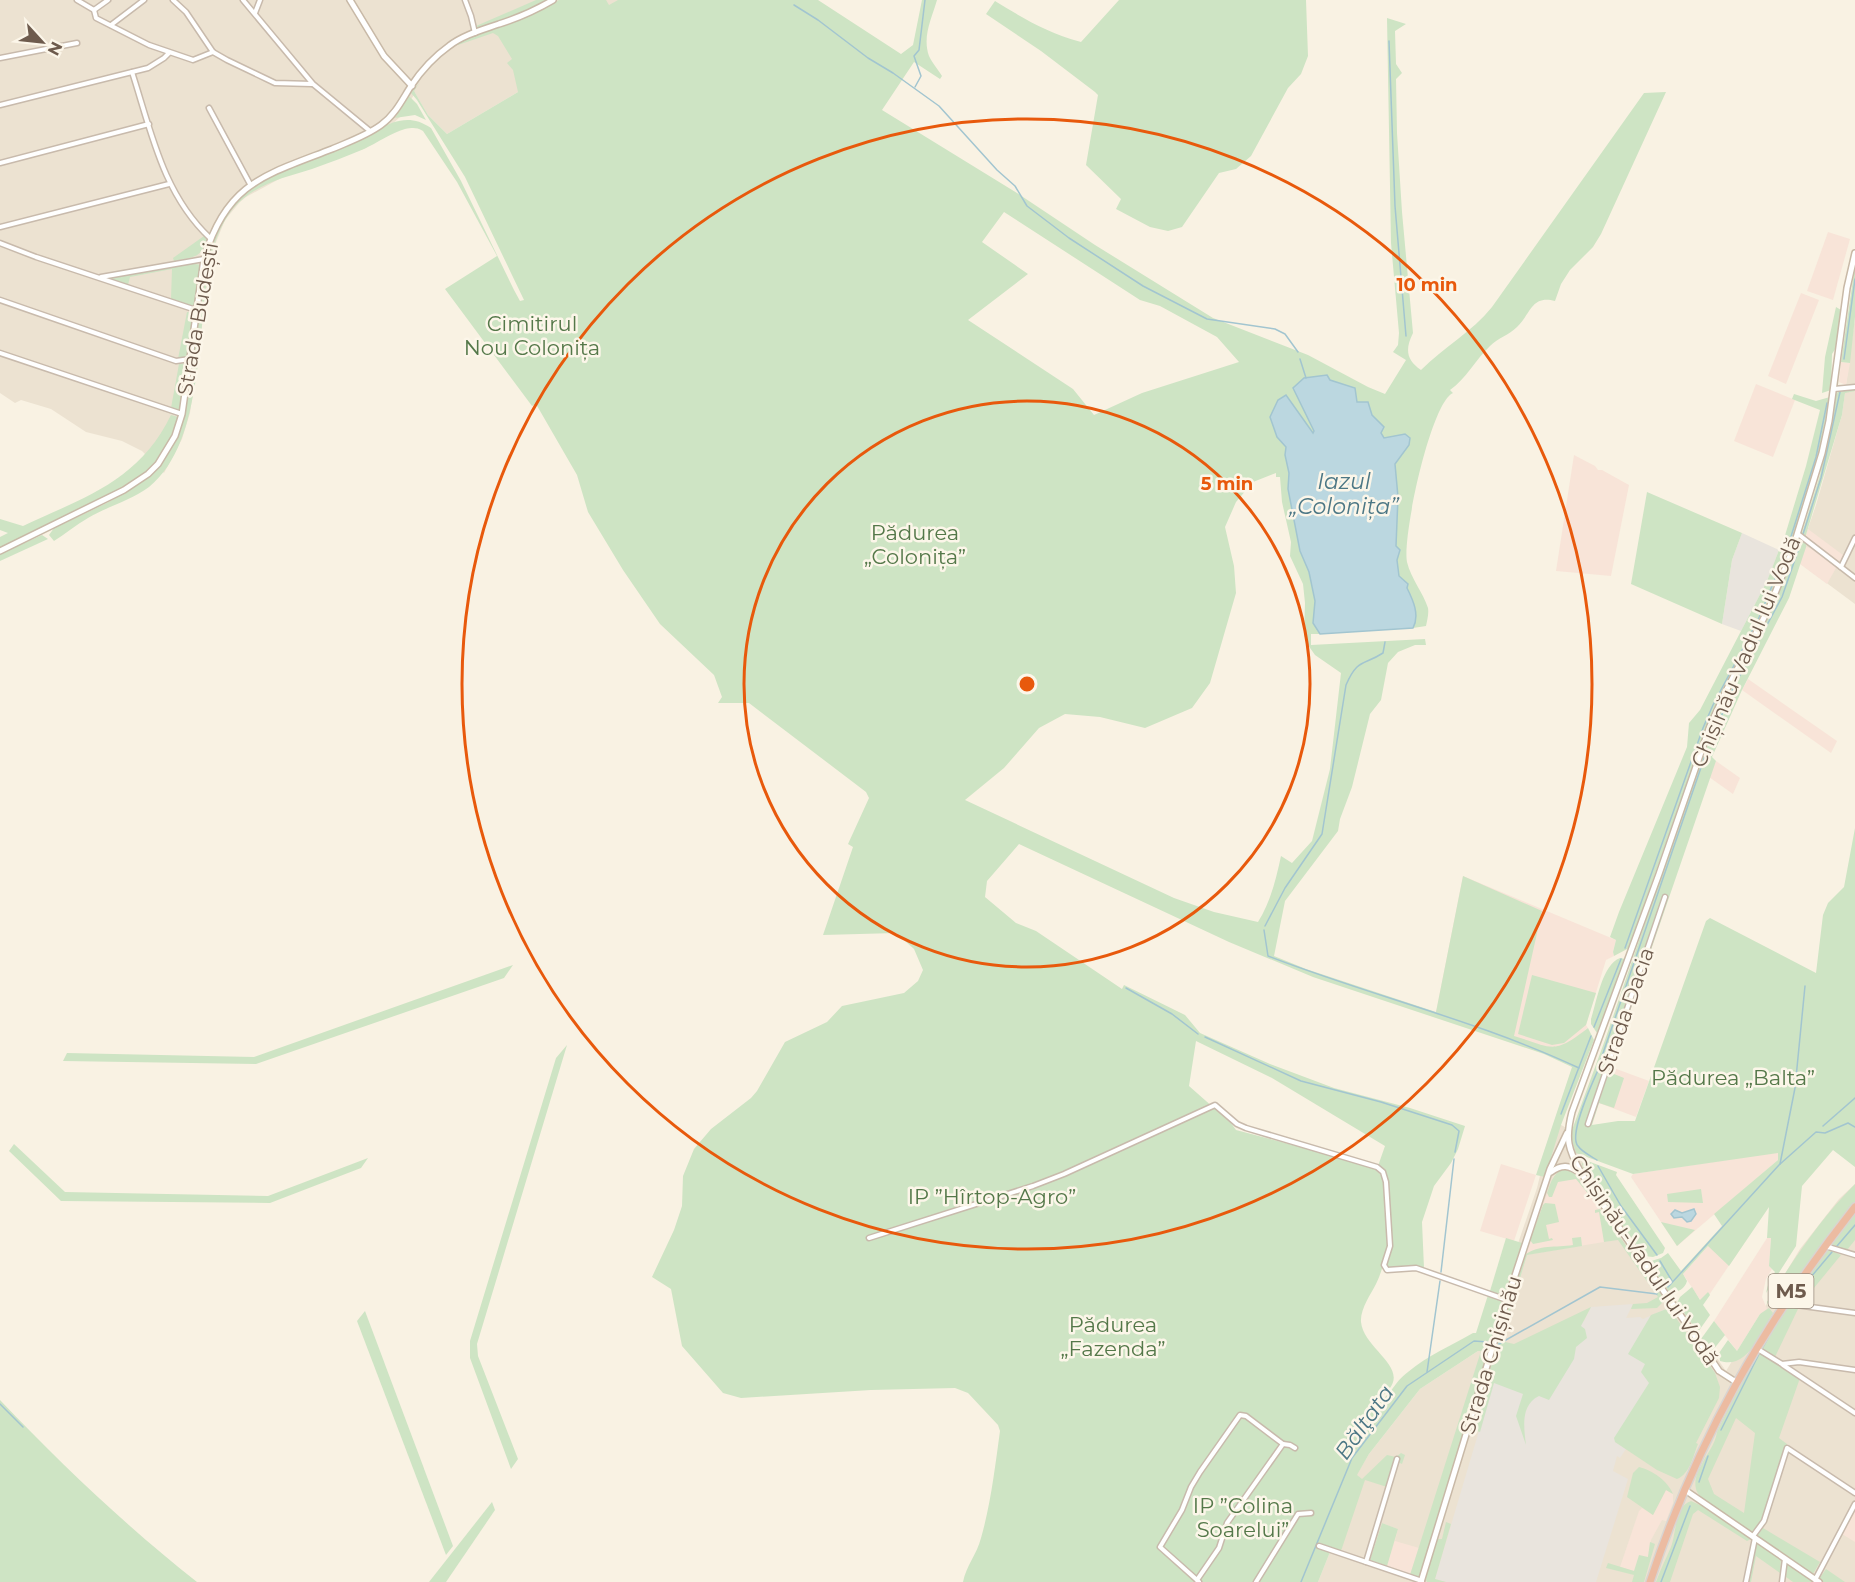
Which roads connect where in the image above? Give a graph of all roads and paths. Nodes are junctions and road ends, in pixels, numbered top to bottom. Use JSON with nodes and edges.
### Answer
{"nodes":[{"id":1,"x":76,"y":0,"type":"edge"},
{"id":2,"x":108,"y":0,"type":"edge"},
{"id":3,"x":144,"y":0,"type":"edge"},
{"id":4,"x":173,"y":0,"type":"edge"},
{"id":5,"x":243,"y":0,"type":"edge"},
{"id":6,"x":260,"y":0,"type":"edge"},
{"id":7,"x":350,"y":0,"type":"edge"},
{"id":8,"x":465,"y":0,"type":"edge"},
{"id":9,"x":553,"y":0,"type":"edge"},
{"id":10,"x":94,"y":10,"type":"junction"},
{"id":11,"x":255,"y":13,"type":"junction"},
{"id":12,"x":111,"y":25,"type":"junction"},
{"id":13,"x":475,"y":33,"type":"junction"},
{"id":14,"x":78,"y":43,"type":"dead end"},
{"id":15,"x":213,"y":52,"type":"junction"},
{"id":16,"x":169,"y":53,"type":"junction"},
{"id":17,"x":0,"y":58,"type":"edge"},
{"id":18,"x":132,"y":72,"type":"junction"},
{"id":19,"x":313,"y":84,"type":"junction"},
{"id":20,"x":411,"y":86,"type":"junction"},
{"id":21,"x":0,"y":105,"type":"edge"},
{"id":22,"x":208,"y":108,"type":"dead end"},
{"id":23,"x":148,"y":124,"type":"junction"},
{"id":24,"x":370,"y":132,"type":"junction"},
{"id":25,"x":0,"y":163,"type":"edge"},
{"id":26,"x":169,"y":184,"type":"junction"},
{"id":27,"x":250,"y":184,"type":"junction"},
{"id":28,"x":0,"y":227,"type":"edge"},
{"id":29,"x":210,"y":237,"type":"junction"},
{"id":30,"x":0,"y":243,"type":"edge"},
{"id":31,"x":1855,"y":253,"type":"edge"},
{"id":32,"x":204,"y":259,"type":"junction"},
{"id":33,"x":101,"y":277,"type":"junction"},
{"id":34,"x":0,"y":300,"type":"edge"},
{"id":35,"x":196,"y":310,"type":"junction"},
{"id":36,"x":0,"y":352,"type":"edge"},
{"id":37,"x":191,"y":359,"type":"junction"},
{"id":38,"x":1855,"y":387,"type":"edge"},
{"id":39,"x":1834,"y":389,"type":"junction"},
{"id":40,"x":182,"y":414,"type":"junction"},
{"id":41,"x":1798,"y":534,"type":"junction"},
{"id":42,"x":1855,"y":538,"type":"edge"},
{"id":43,"x":0,"y":551,"type":"edge"},
{"id":44,"x":1840,"y":567,"type":"junction"},
{"id":45,"x":1855,"y":578,"type":"edge"},
{"id":46,"x":1665,"y":897,"type":"dead end"},
{"id":47,"x":1588,"y":1124,"type":"dead end"},
{"id":48,"x":1568,"y":1131,"type":"junction"},
{"id":49,"x":1550,"y":1172,"type":"junction"},
{"id":50,"x":1581,"y":1173,"type":"junction"},
{"id":51,"x":1855,"y":1207,"type":"edge"},
{"id":52,"x":869,"y":1238,"type":"dead end"},
{"id":53,"x":1824,"y":1245,"type":"junction"},
{"id":54,"x":1855,"y":1254,"type":"edge"},
{"id":55,"x":1507,"y":1300,"type":"junction"},
{"id":56,"x":1785,"y":1301,"type":"junction"},
{"id":57,"x":1855,"y":1313,"type":"edge"},
{"id":58,"x":1755,"y":1348,"type":"junction"},
{"id":59,"x":1782,"y":1364,"type":"junction"},
{"id":60,"x":1855,"y":1370,"type":"edge"},
{"id":61,"x":1736,"y":1382,"type":"junction"},
{"id":62,"x":1855,"y":1413,"type":"edge"},
{"id":63,"x":1283,"y":1444,"type":"junction"},
{"id":64,"x":1295,"y":1448,"type":"dead end"},
{"id":65,"x":1397,"y":1459,"type":"dead end"},
{"id":66,"x":1685,"y":1490,"type":"junction"},
{"id":67,"x":1855,"y":1493,"type":"edge"},
{"id":68,"x":1855,"y":1504,"type":"edge"},
{"id":69,"x":1311,"y":1513,"type":"dead end"},
{"id":70,"x":1754,"y":1537,"type":"junction"},
{"id":71,"x":1319,"y":1546,"type":"dead end"},
{"id":72,"x":1785,"y":1558,"type":"junction"},
{"id":73,"x":1366,"y":1562,"type":"junction"},
{"id":74,"x":1198,"y":1581,"type":"edge"},
{"id":75,"x":1421,"y":1581,"type":"edge"},
{"id":76,"x":1817,"y":1581,"type":"edge"},
{"id":77,"x":1256,"y":1582,"type":"edge"},
{"id":78,"x":1650,"y":1582,"type":"edge"},
{"id":79,"x":1746,"y":1582,"type":"edge"},
{"id":80,"x":1782,"y":1582,"type":"edge"}],
"edges":[{"from":1,"to":10,"type":"street"},
{"from":2,"to":10,"type":"street"},
{"from":3,"to":12,"type":"street"},
{"from":4,"to":15,"type":"street"},
{"from":5,"to":11,"type":"street"},
{"from":6,"to":11,"type":"street"},
{"from":7,"to":20,"type":"street"},
{"from":8,"to":13,"type":"street"},
{"from":9,"to":13,"type":"street","name":"Strada Budești"},
{"from":10,"to":12,"type":"street"},
{"from":11,"to":19,"type":"street"},
{"from":12,"to":16,"type":"street"},
{"from":13,"to":20,"type":"street","name":"Strada Budești"},
{"from":14,"to":17,"type":"street"},
{"from":15,"to":16,"type":"street"},
{"from":15,"to":19,"type":"street"},
{"from":16,"to":18,"type":"street"},
{"from":18,"to":21,"type":"street"},
{"from":18,"to":23,"type":"street"},
{"from":19,"to":24,"type":"street"},
{"from":20,"to":24,"type":"street","name":"Strada Budești"},
{"from":22,"to":27,"type":"street"},
{"from":23,"to":25,"type":"street"},
{"from":23,"to":26,"type":"street"},
{"from":24,"to":27,"type":"street","name":"Strada Budești"},
{"from":26,"to":28,"type":"street"},
{"from":26,"to":29,"type":"street"},
{"from":27,"to":29,"type":"street","name":"Strada Budești"},
{"from":29,"to":32,"type":"street","name":"Strada Budești"},
{"from":30,"to":33,"type":"street"},
{"from":31,"to":39,"type":"street","name":"Chișinău-Vadul lui Vodă"},
{"from":32,"to":33,"type":"street"},
{"from":32,"to":35,"type":"street","name":"Strada Budești"},
{"from":33,"to":35,"type":"street"},
{"from":34,"to":37,"type":"street"},
{"from":35,"to":37,"type":"street","name":"Strada Budești"},
{"from":36,"to":40,"type":"street"},
{"from":37,"to":40,"type":"street","name":"Strada Budești"},
{"from":38,"to":39,"type":"street"},
{"from":39,"to":41,"type":"street","name":"Chișinău-Vadul lui Vodă"},
{"from":40,"to":43,"type":"street","name":"Strada Budești"},
{"from":41,"to":44,"type":"street"},
{"from":41,"to":48,"type":"street","name":"Chișinău-Vadul lui Vodă"},
{"from":42,"to":44,"type":"street"},
{"from":44,"to":45,"type":"street"},
{"from":46,"to":47,"type":"street","name":"Strada Dacia"},
{"from":48,"to":49,"type":"street","name":"Strada Chișinău"},
{"from":48,"to":50,"type":"street","name":"Chișinău-Vadul lui Vodă"},
{"from":49,"to":50,"type":"street"},
{"from":49,"to":55,"type":"street","name":"Strada Chișinău"},
{"from":50,"to":61,"type":"street","name":"Chișinău-Vadul lui Vodă"},
{"from":51,"to":53,"type":"highway","number":"M5"},
{"from":52,"to":55,"type":"street"},
{"from":53,"to":54,"type":"street"},
{"from":53,"to":56,"type":"highway","number":"M5"},
{"from":55,"to":75,"type":"street","name":"Strada Chișinău"},
{"from":56,"to":57,"type":"street"},
{"from":56,"to":58,"type":"highway","number":"M5"},
{"from":58,"to":59,"type":"street"},
{"from":58,"to":61,"type":"highway","number":"M5"},
{"from":59,"to":60,"type":"street"},
{"from":59,"to":62,"type":"street"},
{"from":61,"to":66,"type":"highway","number":"M5"},
{"from":63,"to":64,"type":"street"},
{"from":63,"to":74,"type":"street"},
{"from":63,"to":74,"type":"street"},
{"from":65,"to":73,"type":"street"},
{"from":66,"to":70,"type":"street"},
{"from":66,"to":78,"type":"highway","number":"M5"},
{"from":67,"to":70,"type":"street"},
{"from":68,"to":76,"type":"street"},
{"from":69,"to":77,"type":"street"},
{"from":70,"to":72,"type":"street"},
{"from":70,"to":79,"type":"street"},
{"from":71,"to":73,"type":"street"},
{"from":72,"to":76,"type":"street"},
{"from":72,"to":80,"type":"street"},
{"from":73,"to":75,"type":"street"}]}
